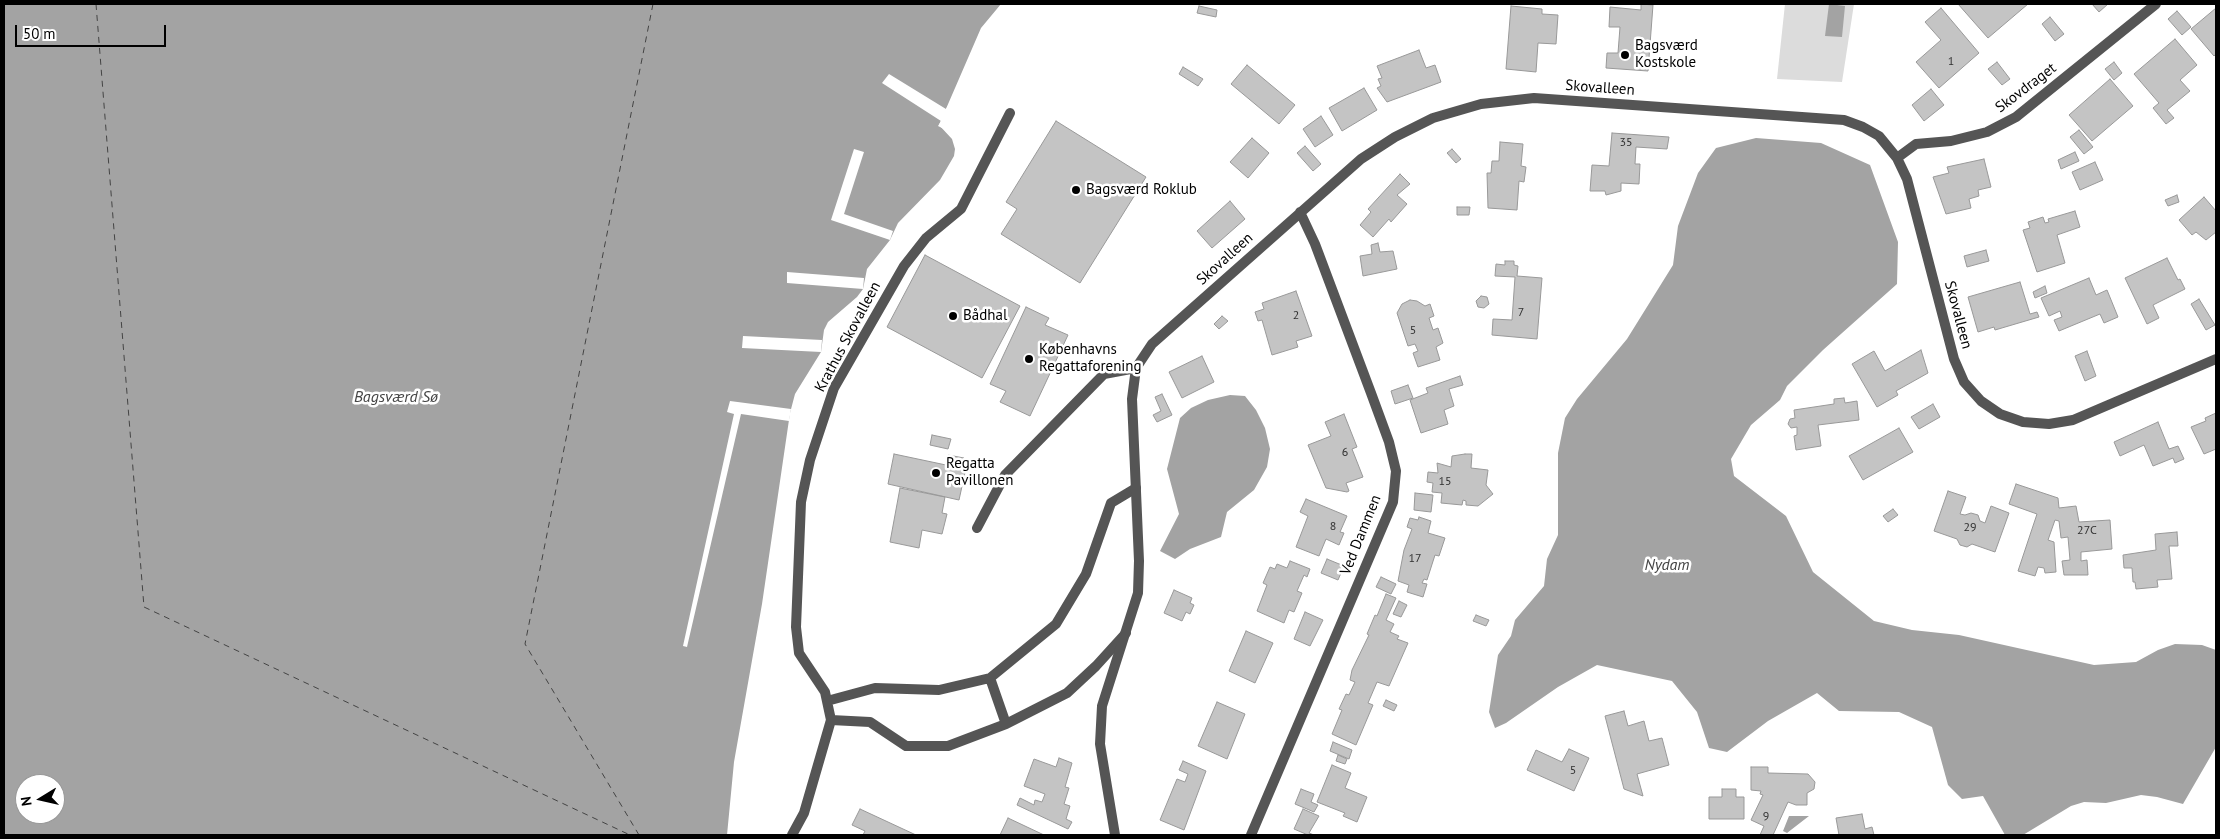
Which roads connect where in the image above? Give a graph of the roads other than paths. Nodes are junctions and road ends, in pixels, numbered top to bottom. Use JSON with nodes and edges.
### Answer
{"nodes":[{"id":1,"x":2156,"y":4,"type":"edge"},
{"id":2,"x":1010,"y":113,"type":"dead end"},
{"id":3,"x":1897,"y":158,"type":"junction"},
{"id":4,"x":1300,"y":212,"type":"junction"},
{"id":5,"x":2216,"y":358,"type":"edge"},
{"id":6,"x":1136,"y":368,"type":"junction"},
{"id":7,"x":1136,"y":488,"type":"junction"},
{"id":8,"x":977,"y":528,"type":"dead end"},
{"id":9,"x":1127,"y":632,"type":"junction"},
{"id":10,"x":990,"y":678,"type":"junction"},
{"id":11,"x":827,"y":701,"type":"junction"},
{"id":12,"x":831,"y":720,"type":"junction"},
{"id":13,"x":1006,"y":724,"type":"junction"},
{"id":14,"x":792,"y":835,"type":"edge"},
{"id":15,"x":1115,"y":835,"type":"edge"},
{"id":16,"x":1251,"y":835,"type":"edge"}],
"edges":[{"from":1,"to":3,"type":"street","name":"Skovdraget"},
{"from":2,"to":11,"type":"street","name":"Krathus Skovalleen"},
{"from":3,"to":4,"type":"street","name":"Skovalleen"},
{"from":3,"to":5,"type":"street","name":"Skovalleen"},
{"from":4,"to":6,"type":"street","name":"Skovalleen"},
{"from":4,"to":16,"type":"street","name":"Ved Dammen"},
{"from":6,"to":7,"type":"street","name":"Skovalleen"},
{"from":6,"to":8,"type":"street"},
{"from":7,"to":9,"type":"street","name":"Skovalleen"},
{"from":7,"to":10,"type":"street"},
{"from":9,"to":13,"type":"street"},
{"from":9,"to":15,"type":"street","name":"Skovalleen"},
{"from":10,"to":11,"type":"street"},
{"from":10,"to":13,"type":"street"},
{"from":11,"to":12,"type":"street","name":"Krathus Skovalleen"},
{"from":12,"to":13,"type":"street"},
{"from":12,"to":14,"type":"street","name":"Krathus Skovalleen"}]}
